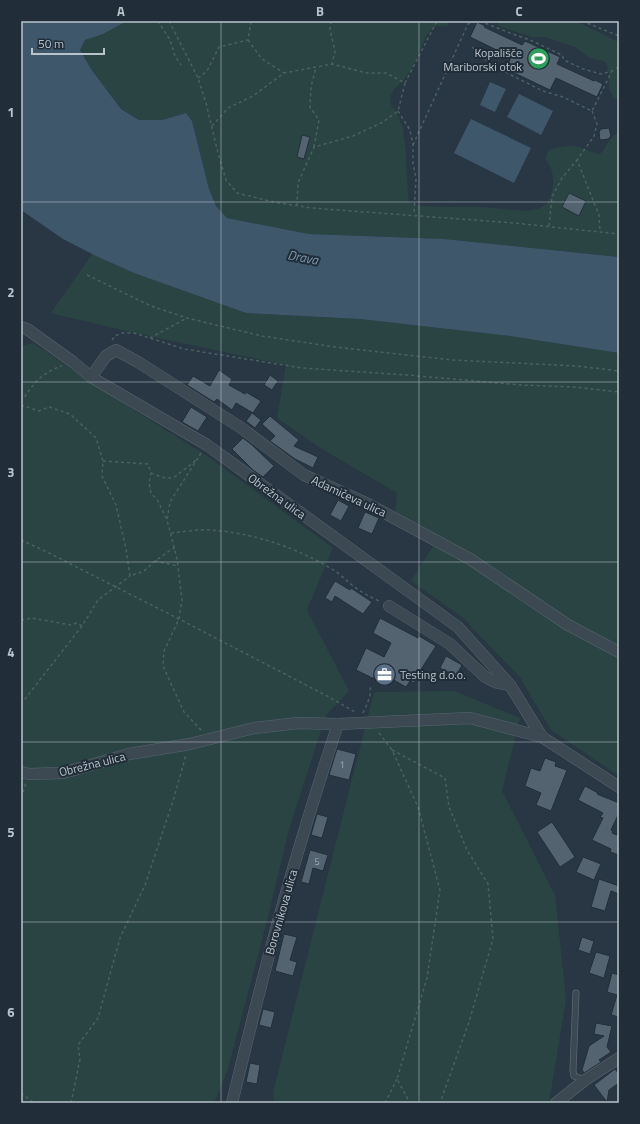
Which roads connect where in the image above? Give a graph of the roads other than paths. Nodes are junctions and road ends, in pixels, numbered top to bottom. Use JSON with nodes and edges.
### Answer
{"nodes":[{"id":1,"x":23,"y":329,"type":"edge"},
{"id":2,"x":91,"y":377,"type":"junction"},
{"id":3,"x":390,"y":606,"type":"road end"},
{"id":4,"x":619,"y":652,"type":"edge"},
{"id":5,"x":510,"y":685,"type":"junction"},
{"id":6,"x":338,"y":724,"type":"junction"},
{"id":7,"x":542,"y":737,"type":"junction"},
{"id":8,"x":25,"y":773,"type":"edge"},
{"id":9,"x":619,"y":787,"type":"edge"},
{"id":10,"x":576,"y":993,"type":"dead end"},
{"id":11,"x":619,"y":1058,"type":"edge"},
{"id":12,"x":585,"y":1080,"type":"junction"},
{"id":13,"x":232,"y":1103,"type":"edge"},
{"id":14,"x":556,"y":1103,"type":"edge"}],
"edges":[{"from":1,"to":2,"type":"street","name":"Obrežna ulica"},
{"from":2,"to":4,"type":"street","name":"Adamičeva ulica"},
{"from":2,"to":5,"type":"street","name":"Obrežna ulica"},
{"from":3,"to":5,"type":"street"},
{"from":5,"to":7,"type":"street","name":"Obrežna ulica"},
{"from":6,"to":7,"type":"street","name":"Obrežna ulica"},
{"from":6,"to":8,"type":"street","name":"Obrežna ulica"},
{"from":6,"to":13,"type":"street","name":"Borovnikova ulica"},
{"from":7,"to":9,"type":"street","name":"Obrežna ulica"},
{"from":10,"to":12,"type":"lane"},
{"from":11,"to":12,"type":"street"},
{"from":12,"to":14,"type":"street"}]}
